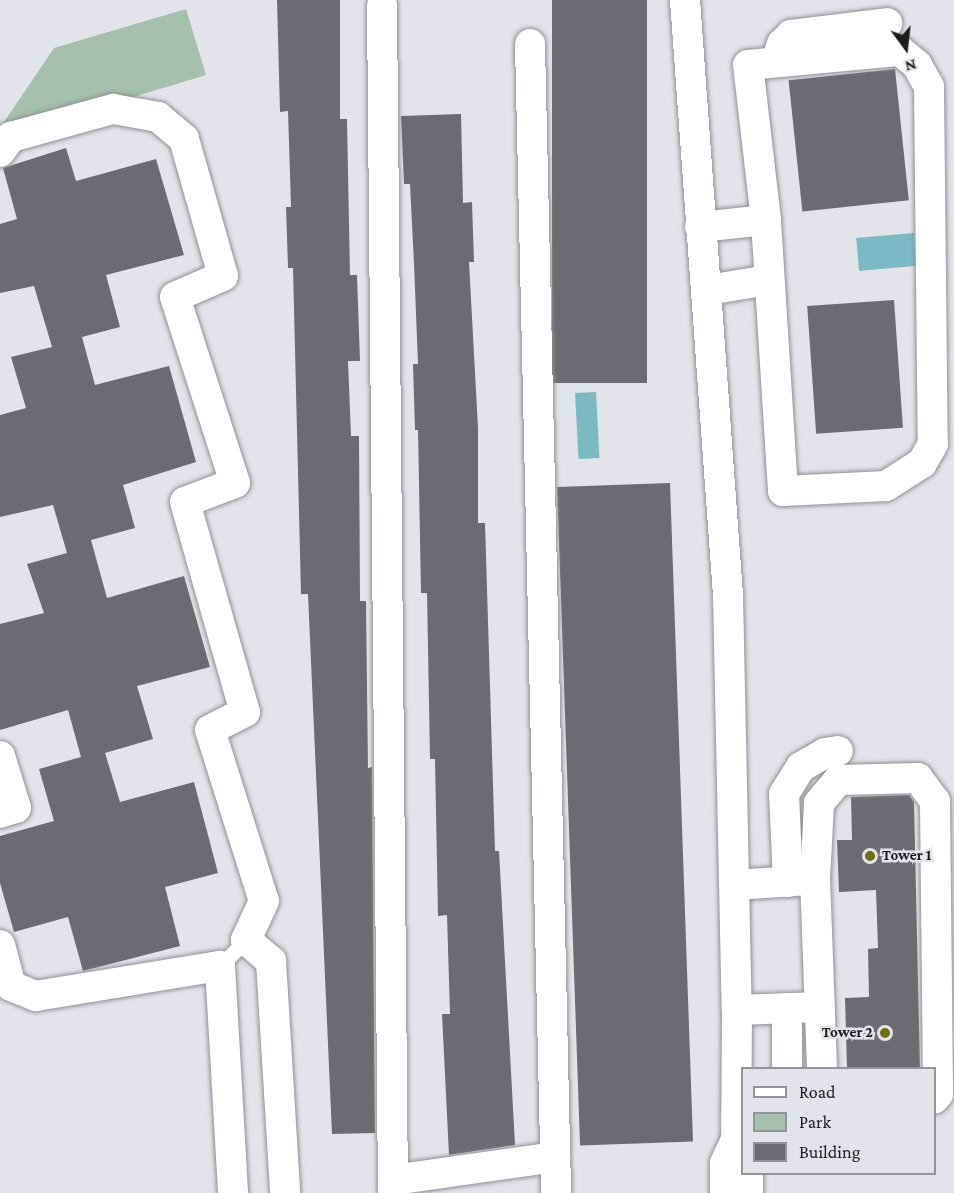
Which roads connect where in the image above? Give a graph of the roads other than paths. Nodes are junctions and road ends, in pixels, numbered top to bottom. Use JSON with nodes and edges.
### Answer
{"nodes":[{"id":1,"x":685,"y":0,"type":"edge"},
{"id":2,"x":382,"y":5,"type":"dead end"},
{"id":3,"x":887,"y":23,"type":"dead end"},
{"id":4,"x":530,"y":44,"type":"dead end"},
{"id":5,"x":776,"y":62,"type":"junction"},
{"id":6,"x":0,"y":152,"type":"edge"},
{"id":7,"x":765,"y":220,"type":"junction"},
{"id":8,"x":700,"y":226,"type":"junction"},
{"id":9,"x":768,"y":280,"type":"junction"},
{"id":10,"x":708,"y":290,"type":"junction"},
{"id":11,"x":783,"y":491,"type":"junction"},
{"id":12,"x":860,"y":502,"type":"dead end"},
{"id":13,"x":838,"y":752,"type":"dead end"},
{"id":14,"x":0,"y":756,"type":"edge"},
{"id":15,"x":0,"y":813,"type":"edge"},
{"id":16,"x":802,"y":881,"type":"junction"},
{"id":17,"x":735,"y":885,"type":"junction"},
{"id":18,"x":246,"y":940,"type":"junction"},
{"id":19,"x":0,"y":945,"type":"edge"},
{"id":20,"x":220,"y":966,"type":"junction"},
{"id":21,"x":820,"y":1007,"type":"junction"},
{"id":22,"x":787,"y":1008,"type":"junction"},
{"id":23,"x":737,"y":1011,"type":"junction"},
{"id":24,"x":788,"y":1067,"type":"edge"},
{"id":25,"x":822,"y":1067,"type":"edge"},
{"id":26,"x":934,"y":1067,"type":"edge"},
{"id":27,"x":739,"y":1146,"type":"edge"},
{"id":28,"x":555,"y":1158,"type":"junction"},
{"id":29,"x":748,"y":1175,"type":"edge"},
{"id":30,"x":393,"y":1186,"type":"edge"},
{"id":31,"x":233,"y":1193,"type":"edge"},
{"id":32,"x":285,"y":1193,"type":"edge"},
{"id":33,"x":556,"y":1193,"type":"edge"},
{"id":34,"x":725,"y":1193,"type":"edge"},
{"id":35,"x":748,"y":1193,"type":"edge"}],
"edges":[{"from":1,"to":8,"type":"street"},
{"from":2,"to":30,"type":"street"},
{"from":3,"to":5,"type":"street"},
{"from":4,"to":28,"type":"street"},
{"from":5,"to":7,"type":"street"},
{"from":5,"to":11,"type":"street"},
{"from":6,"to":18,"type":"street"},
{"from":7,"to":8,"type":"street"},
{"from":7,"to":9,"type":"street"},
{"from":8,"to":10,"type":"street"},
{"from":9,"to":10,"type":"street"},
{"from":9,"to":11,"type":"street"},
{"from":10,"to":17,"type":"street"},
{"from":11,"to":12,"type":"street"},
{"from":13,"to":16,"type":"street"},
{"from":14,"to":15,"type":"street"},
{"from":16,"to":17,"type":"street"},
{"from":16,"to":21,"type":"street"},
{"from":16,"to":26,"type":"street"},
{"from":17,"to":23,"type":"street"},
{"from":18,"to":20,"type":"lane"},
{"from":18,"to":32,"type":"street"},
{"from":19,"to":20,"type":"street"},
{"from":20,"to":31,"type":"street"},
{"from":21,"to":22,"type":"street"},
{"from":21,"to":25,"type":"street"},
{"from":22,"to":23,"type":"street"},
{"from":22,"to":24,"type":"street"},
{"from":23,"to":27,"type":"street"},
{"from":27,"to":34,"type":"street"},
{"from":28,"to":30,"type":"street"},
{"from":28,"to":33,"type":"street"},
{"from":29,"to":35,"type":"street"}]}
